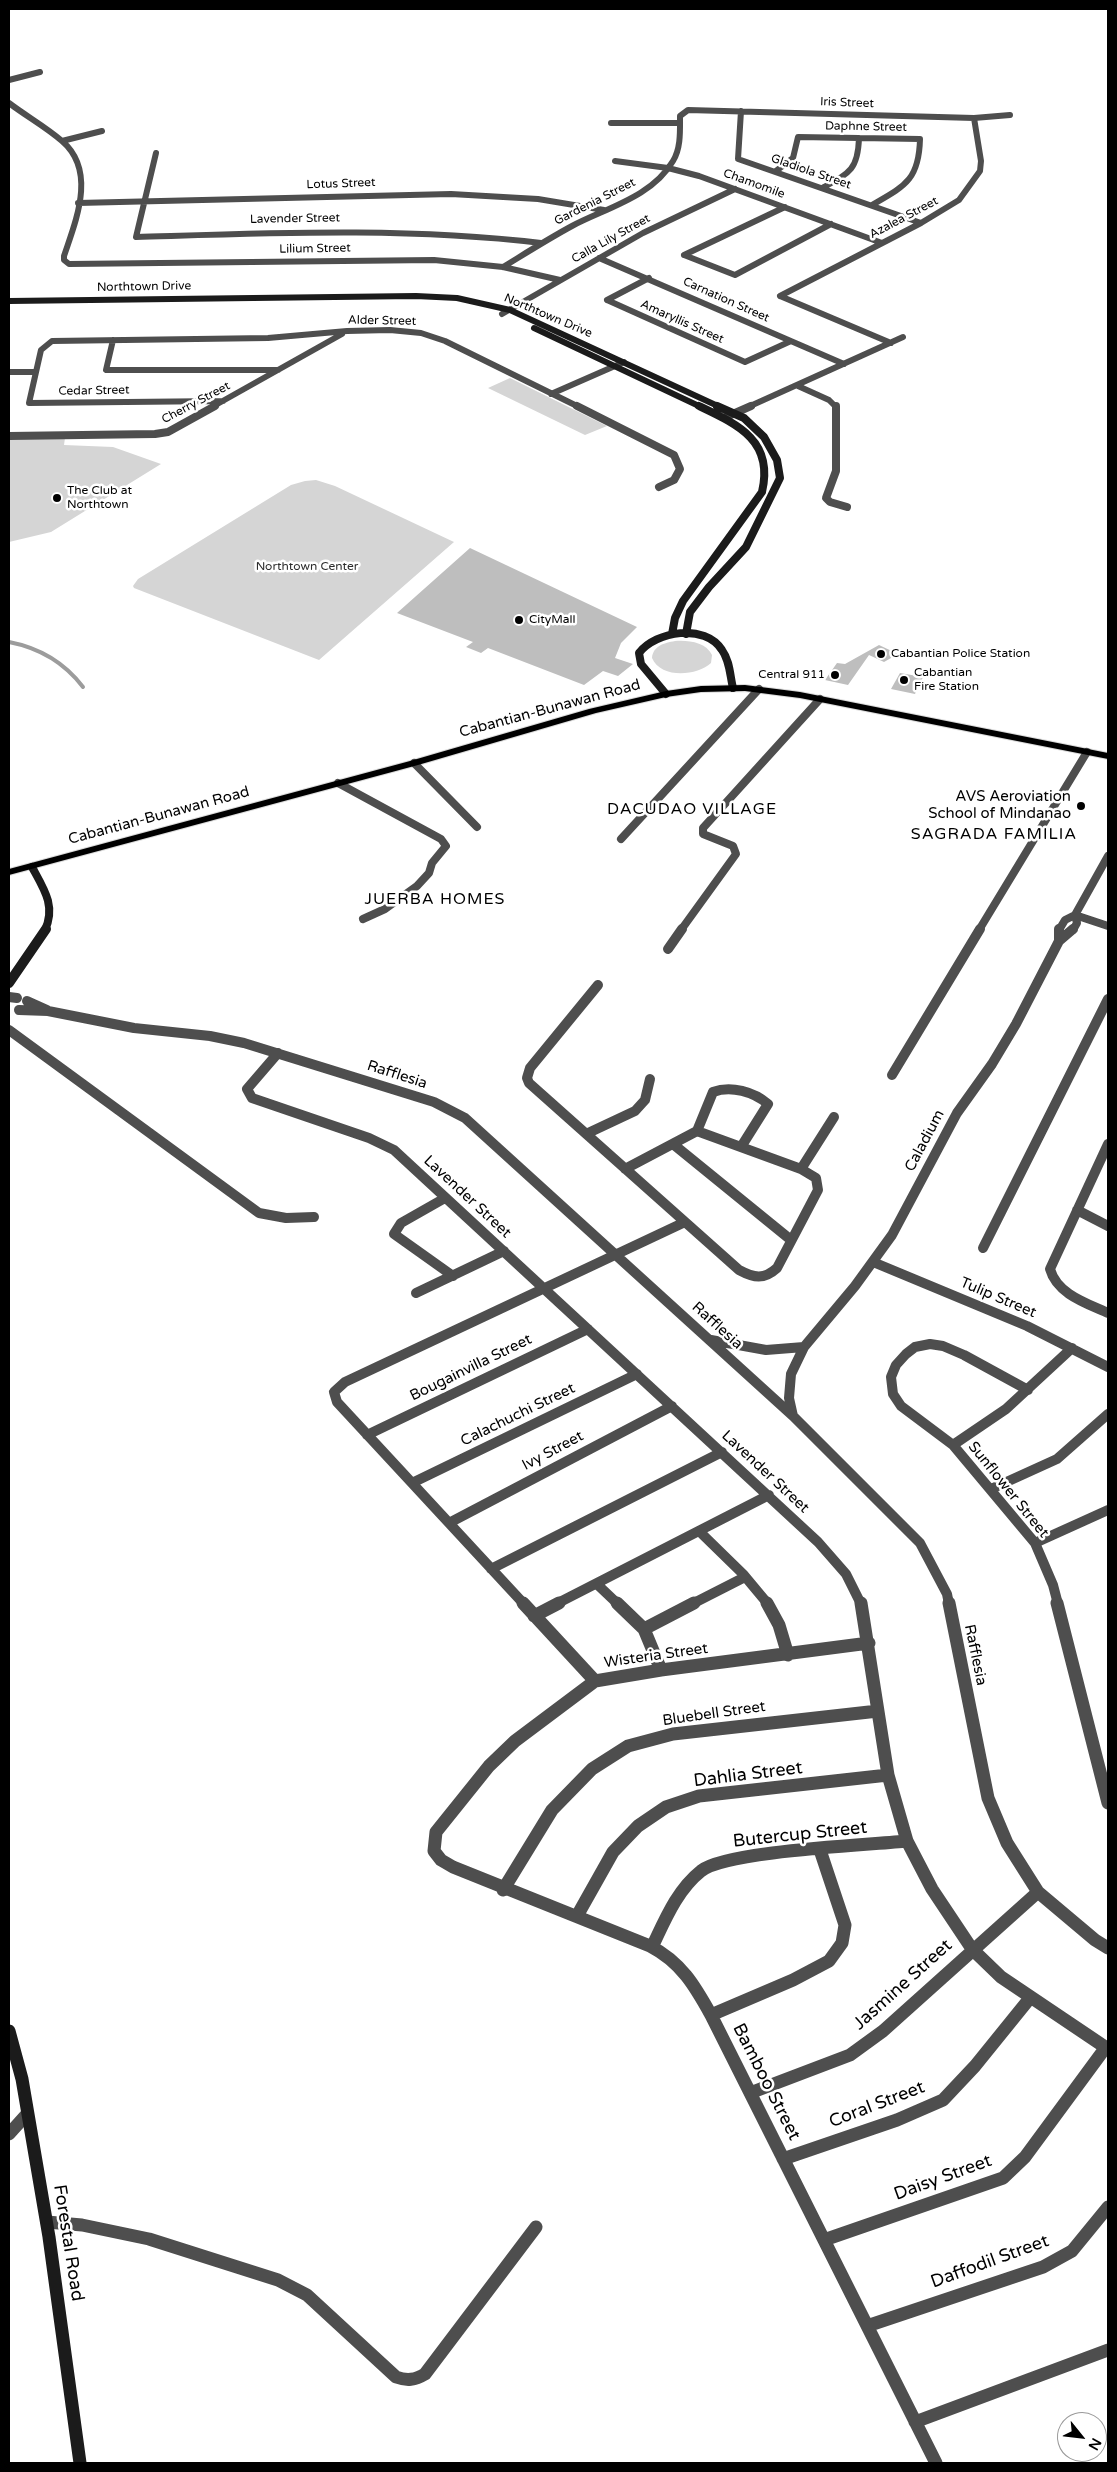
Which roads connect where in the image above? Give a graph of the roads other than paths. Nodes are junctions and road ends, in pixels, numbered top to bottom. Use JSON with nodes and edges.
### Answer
{"nodes":[{"id":1,"x":40,"y":72,"type":"dead end"},
{"id":2,"x":9,"y":80,"type":"edge"},
{"id":3,"x":9,"y":103,"type":"edge"},
{"id":4,"x":741,"y":111,"type":"junction"},
{"id":5,"x":683,"y":112,"type":"joint"},
{"id":6,"x":1010,"y":115,"type":"dead end"},
{"id":7,"x":974,"y":118,"type":"junction"},
{"id":8,"x":611,"y":123,"type":"dead end"},
{"id":9,"x":680,"y":124,"type":"junction"},
{"id":10,"x":102,"y":130,"type":"dead end"},
{"id":11,"x":859,"y":138,"type":"junction"},
{"id":12,"x":62,"y":141,"type":"junction"},
{"id":13,"x":156,"y":153,"type":"dead end"},
{"id":14,"x":615,"y":161,"type":"dead end"},
{"id":15,"x":668,"y":168,"type":"junction"},
{"id":16,"x":776,"y":171,"type":"junction"},
{"id":17,"x":824,"y":187,"type":"junction"},
{"id":18,"x":735,"y":188,"type":"junction"},
{"id":19,"x":145,"y":201,"type":"junction"},
{"id":20,"x":78,"y":202,"type":"junction"},
{"id":21,"x":872,"y":205,"type":"junction"},
{"id":22,"x":785,"y":207,"type":"junction"},
{"id":23,"x":604,"y":210,"type":"junction"},
{"id":24,"x":921,"y":223,"type":"junction"},
{"id":25,"x":831,"y":224,"type":"junction"},
{"id":26,"x":541,"y":243,"type":"junction"},
{"id":27,"x":882,"y":243,"type":"junction"},
{"id":28,"x":599,"y":258,"type":"junction"},
{"id":29,"x":503,"y":267,"type":"junction"},
{"id":30,"x":649,"y":278,"type":"junction"},
{"id":31,"x":560,"y":280,"type":"junction"},
{"id":32,"x":9,"y":300,"type":"edge"},
{"id":33,"x":9,"y":305,"type":"edge"},
{"id":34,"x":510,"y":310,"type":"junction"},
{"id":35,"x":502,"y":314,"type":"junction"},
{"id":36,"x":347,"y":331,"type":"junction"},
{"id":37,"x":299,"y":337,"type":"junction"},
{"id":38,"x":903,"y":337,"type":"dead end"},
{"id":39,"x":113,"y":340,"type":"junction"},
{"id":40,"x":791,"y":341,"type":"junction"},
{"id":41,"x":47,"y":343,"type":"joint"},
{"id":42,"x":891,"y":343,"type":"junction"},
{"id":43,"x":318,"y":347,"type":"junction"},
{"id":44,"x":624,"y":362,"type":"junction"},
{"id":45,"x":844,"y":364,"type":"junction"},
{"id":46,"x":615,"y":366,"type":"junction"},
{"id":47,"x":279,"y":370,"type":"junction"},
{"id":48,"x":9,"y":372,"type":"edge"},
{"id":49,"x":36,"y":372,"type":"junction"},
{"id":50,"x":798,"y":386,"type":"junction"},
{"id":51,"x":551,"y":394,"type":"junction"},
{"id":52,"x":224,"y":401,"type":"junction"},
{"id":53,"x":734,"y":414,"type":"junction"},
{"id":54,"x":724,"y":418,"type":"junction"},
{"id":55,"x":9,"y":436,"type":"edge"},
{"id":56,"x":660,"y":487,"type":"dead end"},
{"id":57,"x":847,"y":506,"type":"dead end"},
{"id":58,"x":678,"y":611,"type":"junction"},
{"id":59,"x":690,"y":612,"type":"junction"},
{"id":60,"x":672,"y":634,"type":"junction"},
{"id":61,"x":686,"y":634,"type":"junction"},
{"id":62,"x":733,"y":688,"type":"junction"},
{"id":63,"x":759,"y":690,"type":"junction"},
{"id":64,"x":666,"y":694,"type":"junction"},
{"id":65,"x":820,"y":699,"type":"junction"},
{"id":66,"x":1087,"y":752,"type":"junction"},
{"id":67,"x":1108,"y":756,"type":"edge"},
{"id":68,"x":414,"y":763,"type":"junction"},
{"id":69,"x":338,"y":783,"type":"junction"},
{"id":70,"x":477,"y":827,"type":"dead end"},
{"id":71,"x":621,"y":839,"type":"dead end"},
{"id":72,"x":1108,"y":856,"type":"edge"},
{"id":73,"x":32,"y":866,"type":"junction"},
{"id":74,"x":9,"y":872,"type":"edge"},
{"id":75,"x":1075,"y":915,"type":"junction"},
{"id":76,"x":363,"y":919,"type":"dead end"},
{"id":77,"x":1108,"y":926,"type":"edge"},
{"id":78,"x":668,"y":949,"type":"dead end"},
{"id":79,"x":9,"y":983,"type":"edge"},
{"id":80,"x":598,"y":985,"type":"dead end"},
{"id":81,"x":18,"y":999,"type":"edge"},
{"id":82,"x":1108,"y":999,"type":"edge"},
{"id":83,"x":13,"y":1009,"type":"edge"},
{"id":84,"x":48,"y":1010,"type":"junction"},
{"id":85,"x":9,"y":1030,"type":"edge"},
{"id":86,"x":278,"y":1053,"type":"junction"},
{"id":87,"x":892,"y":1076,"type":"dead end"},
{"id":88,"x":650,"y":1079,"type":"dead end"},
{"id":89,"x":834,"y":1117,"type":"dead end"},
{"id":90,"x":697,"y":1131,"type":"junction"},
{"id":91,"x":586,"y":1134,"type":"junction"},
{"id":92,"x":673,"y":1144,"type":"junction"},
{"id":93,"x":1108,"y":1144,"type":"edge"},
{"id":94,"x":741,"y":1147,"type":"junction"},
{"id":95,"x":1106,"y":1155,"type":"edge"},
{"id":96,"x":625,"y":1169,"type":"junction"},
{"id":97,"x":801,"y":1169,"type":"junction"},
{"id":98,"x":445,"y":1198,"type":"junction"},
{"id":99,"x":1077,"y":1210,"type":"junction"},
{"id":100,"x":314,"y":1218,"type":"dead end"},
{"id":101,"x":685,"y":1222,"type":"junction"},
{"id":102,"x":1108,"y":1226,"type":"edge"},
{"id":103,"x":792,"y":1240,"type":"junction"},
{"id":104,"x":983,"y":1248,"type":"dead end"},
{"id":105,"x":504,"y":1252,"type":"junction"},
{"id":106,"x":616,"y":1255,"type":"junction"},
{"id":107,"x":873,"y":1262,"type":"junction"},
{"id":108,"x":452,"y":1276,"type":"junction"},
{"id":109,"x":544,"y":1289,"type":"junction"},
{"id":110,"x":416,"y":1293,"type":"dead end"},
{"id":111,"x":1108,"y":1313,"type":"edge"},
{"id":112,"x":588,"y":1329,"type":"junction"},
{"id":113,"x":710,"y":1340,"type":"junction"},
{"id":114,"x":804,"y":1347,"type":"junction"},
{"id":115,"x":1072,"y":1348,"type":"junction"},
{"id":116,"x":1108,"y":1367,"type":"edge"},
{"id":117,"x":637,"y":1374,"type":"junction"},
{"id":118,"x":1028,"y":1390,"type":"junction"},
{"id":119,"x":672,"y":1406,"type":"junction"},
{"id":120,"x":1108,"y":1414,"type":"edge"},
{"id":121,"x":793,"y":1416,"type":"junction"},
{"id":122,"x":367,"y":1435,"type":"junction"},
{"id":123,"x":953,"y":1445,"type":"junction"},
{"id":124,"x":722,"y":1452,"type":"junction"},
{"id":125,"x":412,"y":1483,"type":"junction"},
{"id":126,"x":991,"y":1489,"type":"junction"},
{"id":127,"x":769,"y":1495,"type":"junction"},
{"id":128,"x":1108,"y":1510,"type":"edge"},
{"id":129,"x":449,"y":1523,"type":"junction"},
{"id":130,"x":700,"y":1532,"type":"junction"},
{"id":131,"x":1035,"y":1543,"type":"junction"},
{"id":132,"x":491,"y":1569,"type":"junction"},
{"id":133,"x":746,"y":1577,"type":"junction"},
{"id":134,"x":598,"y":1585,"type":"junction"},
{"id":135,"x":534,"y":1616,"type":"junction"},
{"id":136,"x":644,"y":1630,"type":"junction"},
{"id":137,"x":869,"y":1643,"type":"junction"},
{"id":138,"x":788,"y":1655,"type":"junction"},
{"id":139,"x":661,"y":1670,"type":"junction"},
{"id":140,"x":595,"y":1682,"type":"junction"},
{"id":141,"x":878,"y":1711,"type":"junction"},
{"id":142,"x":888,"y":1775,"type":"junction"},
{"id":143,"x":1108,"y":1803,"type":"edge"},
{"id":144,"x":907,"y":1841,"type":"junction"},
{"id":145,"x":433,"y":1850,"type":"joint"},
{"id":146,"x":820,"y":1850,"type":"junction"},
{"id":147,"x":503,"y":1890,"type":"junction"},
{"id":148,"x":1038,"y":1892,"type":"junction"},
{"id":149,"x":577,"y":1916,"type":"junction"},
{"id":150,"x":652,"y":1947,"type":"junction"},
{"id":151,"x":1108,"y":1948,"type":"edge"},
{"id":152,"x":972,"y":1949,"type":"junction"},
{"id":153,"x":1030,"y":1998,"type":"junction"},
{"id":154,"x":711,"y":2015,"type":"junction"},
{"id":155,"x":9,"y":2031,"type":"edge"},
{"id":156,"x":1107,"y":2048,"type":"edge"},
{"id":157,"x":14,"y":2063,"type":"edge"},
{"id":158,"x":750,"y":2093,"type":"junction"},
{"id":159,"x":27,"y":2114,"type":"junction"},
{"id":160,"x":9,"y":2134,"type":"edge"},
{"id":161,"x":783,"y":2159,"type":"junction"},
{"id":162,"x":1108,"y":2206,"type":"edge"},
{"id":163,"x":46,"y":2222,"type":"junction"},
{"id":164,"x":536,"y":2227,"type":"dead end"},
{"id":165,"x":824,"y":2240,"type":"junction"},
{"id":166,"x":867,"y":2326,"type":"junction"},
{"id":167,"x":1108,"y":2350,"type":"edge"},
{"id":168,"x":915,"y":2422,"type":"junction"},
{"id":169,"x":80,"y":2463,"type":"edge"},
{"id":170,"x":936,"y":2463,"type":"edge"}],
"edges":[{"from":1,"to":2,"type":"street"},
{"from":3,"to":12,"type":"street"},
{"from":4,"to":5,"type":"street","name":"Iris Street"},
{"from":4,"to":7,"type":"street","name":"Iris Street"},
{"from":4,"to":16,"type":"street","name":"Gladiola Street"},
{"from":5,"to":9,"type":"street","name":"Gardenia Street"},
{"from":6,"to":7,"type":"street","name":"Iris Street"},
{"from":7,"to":24,"type":"street","name":"Azalea Street"},
{"from":8,"to":9,"type":"street"},
{"from":9,"to":15,"type":"street","name":"Gardenia Street"},
{"from":10,"to":12,"type":"street"},
{"from":11,"to":16,"type":"street","name":"Daphne Street"},
{"from":11,"to":17,"type":"street"},
{"from":11,"to":21,"type":"street","name":"Daphne Street"},
{"from":12,"to":20,"type":"street"},
{"from":13,"to":19,"type":"street","name":"Lavender Street"},
{"from":14,"to":15,"type":"street","name":"Chamomile"},
{"from":15,"to":18,"type":"street","name":"Chamomile"},
{"from":15,"to":23,"type":"street","name":"Gardenia Street"},
{"from":16,"to":17,"type":"street","name":"Gladiola Street"},
{"from":17,"to":21,"type":"street","name":"Gladiola Street"},
{"from":18,"to":22,"type":"street","name":"Chamomile"},
{"from":18,"to":28,"type":"street","name":"Calla Lily Street"},
{"from":19,"to":20,"type":"street","name":"Lotus Street"},
{"from":19,"to":23,"type":"street","name":"Lotus Street"},
{"from":19,"to":26,"type":"street","name":"Lavender Street"},
{"from":20,"to":29,"type":"street","name":"Lilium Street"},
{"from":21,"to":24,"type":"street","name":"Gladiola Street"},
{"from":22,"to":25,"type":"street","name":"Chamomile"},
{"from":22,"to":25,"type":"street"},
{"from":23,"to":26,"type":"street","name":"Gardenia Street"},
{"from":24,"to":27,"type":"street","name":"Azalea Street"},
{"from":25,"to":27,"type":"street","name":"Chamomile"},
{"from":26,"to":29,"type":"street","name":"Gardenia Street"},
{"from":27,"to":42,"type":"street","name":"Azalea Street"},
{"from":28,"to":30,"type":"street","name":"Carnation Street"},
{"from":28,"to":31,"type":"street","name":"Calla Lily Street"},
{"from":29,"to":31,"type":"street","name":"Lilium Street"},
{"from":30,"to":40,"type":"street","name":"Carnation Street"},
{"from":30,"to":40,"type":"street","name":"Amaryllis Street"},
{"from":31,"to":34,"type":"street","name":"Calla Lily Street"},
{"from":32,"to":34,"type":"street","name":"Northtown Drive"},
{"from":33,"to":35,"type":"street","name":"Northtown Drive"},
{"from":34,"to":35,"type":"street","name":"Calla Lily Street"},
{"from":34,"to":44,"type":"street","name":"Northtown Drive"},
{"from":35,"to":46,"type":"street","name":"Northtown Drive"},
{"from":36,"to":37,"type":"street","name":"Alder Street"},
{"from":36,"to":43,"type":"street","name":"Cherry Street"},
{"from":36,"to":51,"type":"street","name":"Alder Street"},
{"from":37,"to":39,"type":"street","name":"Alder Street"},
{"from":37,"to":43,"type":"street"},
{"from":38,"to":42,"type":"street"},
{"from":39,"to":41,"type":"street","name":"Alder Street"},
{"from":39,"to":47,"type":"street"},
{"from":40,"to":45,"type":"street","name":"Carnation Street"},
{"from":41,"to":49,"type":"street","name":"Cedar Street"},
{"from":42,"to":45,"type":"street"},
{"from":43,"to":47,"type":"street","name":"Cherry Street"},
{"from":44,"to":46,"type":"street"},
{"from":44,"to":53,"type":"street","name":"Northtown Drive"},
{"from":45,"to":50,"type":"street"},
{"from":46,"to":51,"type":"street"},
{"from":46,"to":54,"type":"street","name":"Northtown Drive"},
{"from":47,"to":52,"type":"street","name":"Cherry Street"},
{"from":48,"to":49,"type":"street"},
{"from":49,"to":52,"type":"street","name":"Cedar Street"},
{"from":50,"to":53,"type":"street"},
{"from":50,"to":57,"type":"street"},
{"from":51,"to":56,"type":"street","name":"Alder Street"},
{"from":52,"to":55,"type":"street","name":"Cherry Street"},
{"from":53,"to":54,"type":"street"},
{"from":53,"to":59,"type":"street","name":"Northtown Drive"},
{"from":54,"to":58,"type":"street","name":"Northtown Drive"},
{"from":58,"to":59,"type":"street"},
{"from":58,"to":60,"type":"street","name":"Northtown Drive"},
{"from":59,"to":61,"type":"street","name":"Northtown Drive"},
{"from":60,"to":61,"type":"street"},
{"from":60,"to":64,"type":"street"},
{"from":61,"to":62,"type":"street"},
{"from":62,"to":63,"type":"main road","name":"Cabantian-Bunawan Road"},
{"from":62,"to":64,"type":"main road","name":"Cabantian-Bunawan Road"},
{"from":63,"to":65,"type":"main road","name":"Cabantian-Bunawan Road"},
{"from":63,"to":71,"type":"street"},
{"from":64,"to":68,"type":"main road","name":"Cabantian-Bunawan Road"},
{"from":65,"to":66,"type":"main road","name":"Cabantian-Bunawan Road"},
{"from":65,"to":78,"type":"street"},
{"from":66,"to":67,"type":"main road","name":"Cabantian-Bunawan Road"},
{"from":66,"to":87,"type":"street"},
{"from":68,"to":69,"type":"main road","name":"Cabantian-Bunawan Road"},
{"from":68,"to":70,"type":"street"},
{"from":69,"to":73,"type":"main road","name":"Cabantian-Bunawan Road"},
{"from":69,"to":76,"type":"street"},
{"from":72,"to":75,"type":"street","name":"Caladium"},
{"from":73,"to":74,"type":"main road","name":"Cabantian-Bunawan Road"},
{"from":73,"to":79,"type":"street"},
{"from":75,"to":77,"type":"street"},
{"from":75,"to":107,"type":"street","name":"Caladium"},
{"from":80,"to":91,"type":"street"},
{"from":81,"to":84,"type":"street","name":"Rafflesia"},
{"from":82,"to":104,"type":"street"},
{"from":83,"to":84,"type":"street","name":"Rafflesia"},
{"from":84,"to":86,"type":"street","name":"Rafflesia"},
{"from":85,"to":100,"type":"street"},
{"from":86,"to":98,"type":"street","name":"Lavender Street"},
{"from":86,"to":106,"type":"street","name":"Rafflesia"},
{"from":88,"to":91,"type":"street"},
{"from":89,"to":97,"type":"street"},
{"from":90,"to":92,"type":"street"},
{"from":90,"to":94,"type":"street"},
{"from":90,"to":94,"type":"street"},
{"from":91,"to":96,"type":"street"},
{"from":92,"to":96,"type":"street"},
{"from":92,"to":103,"type":"street"},
{"from":93,"to":95,"type":"street"},
{"from":94,"to":97,"type":"street"},
{"from":95,"to":99,"type":"street"},
{"from":96,"to":101,"type":"street"},
{"from":97,"to":103,"type":"street"},
{"from":98,"to":105,"type":"street","name":"Lavender Street"},
{"from":98,"to":108,"type":"street"},
{"from":99,"to":102,"type":"street"},
{"from":99,"to":111,"type":"street"},
{"from":101,"to":103,"type":"street"},
{"from":101,"to":106,"type":"street"},
{"from":105,"to":108,"type":"street"},
{"from":105,"to":109,"type":"street","name":"Lavender Street"},
{"from":106,"to":109,"type":"street"},
{"from":106,"to":113,"type":"street","name":"Rafflesia"},
{"from":107,"to":114,"type":"street","name":"Caladium"},
{"from":107,"to":115,"type":"street","name":"Tulip Street"},
{"from":108,"to":110,"type":"street"},
{"from":109,"to":112,"type":"street","name":"Lavender Street"},
{"from":109,"to":122,"type":"street"},
{"from":112,"to":117,"type":"street","name":"Lavender Street"},
{"from":112,"to":122,"type":"street","name":"Bougainvilla Street"},
{"from":113,"to":114,"type":"street"},
{"from":113,"to":121,"type":"street","name":"Rafflesia"},
{"from":114,"to":121,"type":"street","name":"Caladium"},
{"from":115,"to":116,"type":"street","name":"Tulip Street"},
{"from":115,"to":118,"type":"street"},
{"from":117,"to":119,"type":"street","name":"Lavender Street"},
{"from":117,"to":125,"type":"street","name":"Calachuchi Street"},
{"from":118,"to":123,"type":"street"},
{"from":118,"to":123,"type":"street","name":"Sunflower Street"},
{"from":119,"to":124,"type":"street","name":"Lavender Street"},
{"from":119,"to":129,"type":"street","name":"Ivy Street"},
{"from":120,"to":126,"type":"street"},
{"from":121,"to":148,"type":"street","name":"Rafflesia"},
{"from":122,"to":125,"type":"street"},
{"from":123,"to":126,"type":"street","name":"Sunflower Street"},
{"from":124,"to":127,"type":"street","name":"Lavender Street"},
{"from":124,"to":132,"type":"street"},
{"from":125,"to":129,"type":"street"},
{"from":126,"to":131,"type":"street","name":"Sunflower Street"},
{"from":127,"to":130,"type":"street"},
{"from":127,"to":137,"type":"street","name":"Lavender Street"},
{"from":128,"to":131,"type":"street"},
{"from":129,"to":132,"type":"street"},
{"from":130,"to":133,"type":"street"},
{"from":130,"to":134,"type":"street"},
{"from":131,"to":143,"type":"street","name":"Sunflower Street"},
{"from":132,"to":135,"type":"street"},
{"from":133,"to":136,"type":"street"},
{"from":133,"to":138,"type":"street"},
{"from":134,"to":135,"type":"street"},
{"from":134,"to":136,"type":"street"},
{"from":135,"to":140,"type":"street"},
{"from":136,"to":139,"type":"street"},
{"from":137,"to":138,"type":"street","name":"Wisteria Street"},
{"from":137,"to":141,"type":"street","name":"Lavender Street"},
{"from":138,"to":139,"type":"street","name":"Wisteria Street"},
{"from":139,"to":140,"type":"street","name":"Wisteria Street"},
{"from":140,"to":145,"type":"street","name":"Wisteria Street"},
{"from":141,"to":142,"type":"street","name":"Lavender Street"},
{"from":141,"to":147,"type":"street","name":"Bluebell Street"},
{"from":142,"to":144,"type":"street","name":"Lavender Street"},
{"from":142,"to":149,"type":"street","name":"Dahlia Street"},
{"from":144,"to":146,"type":"street","name":"Butercup Street"},
{"from":144,"to":152,"type":"street","name":"Lavender Street"},
{"from":145,"to":147,"type":"street","name":"Bamboo Street"},
{"from":146,"to":150,"type":"street","name":"Butercup Street"},
{"from":146,"to":154,"type":"street"},
{"from":147,"to":149,"type":"street","name":"Bamboo Street"},
{"from":148,"to":151,"type":"street","name":"Rafflesia"},
{"from":148,"to":152,"type":"street","name":"Jasmine Street"},
{"from":149,"to":150,"type":"street","name":"Bamboo Street"},
{"from":150,"to":154,"type":"street","name":"Bamboo Street"},
{"from":152,"to":153,"type":"street","name":"Lavender Street"},
{"from":152,"to":158,"type":"street","name":"Jasmine Street"},
{"from":153,"to":156,"type":"street","name":"Lavender Street"},
{"from":153,"to":161,"type":"street","name":"Coral Street"},
{"from":154,"to":158,"type":"street","name":"Bamboo Street"},
{"from":155,"to":157,"type":"street","name":"Forestal Road"},
{"from":156,"to":165,"type":"street","name":"Daisy Street"},
{"from":157,"to":159,"type":"street","name":"Forestal Road"},
{"from":158,"to":161,"type":"street","name":"Bamboo Street"},
{"from":159,"to":160,"type":"street"},
{"from":159,"to":163,"type":"street","name":"Forestal Road"},
{"from":161,"to":165,"type":"street","name":"Bamboo Street"},
{"from":162,"to":166,"type":"street","name":"Daffodil Street"},
{"from":163,"to":164,"type":"street"},
{"from":163,"to":169,"type":"street","name":"Forestal Road"},
{"from":165,"to":166,"type":"street","name":"Bamboo Street"},
{"from":166,"to":168,"type":"street","name":"Bamboo Street"},
{"from":167,"to":168,"type":"street"},
{"from":168,"to":170,"type":"street","name":"Bamboo Street"}]}
